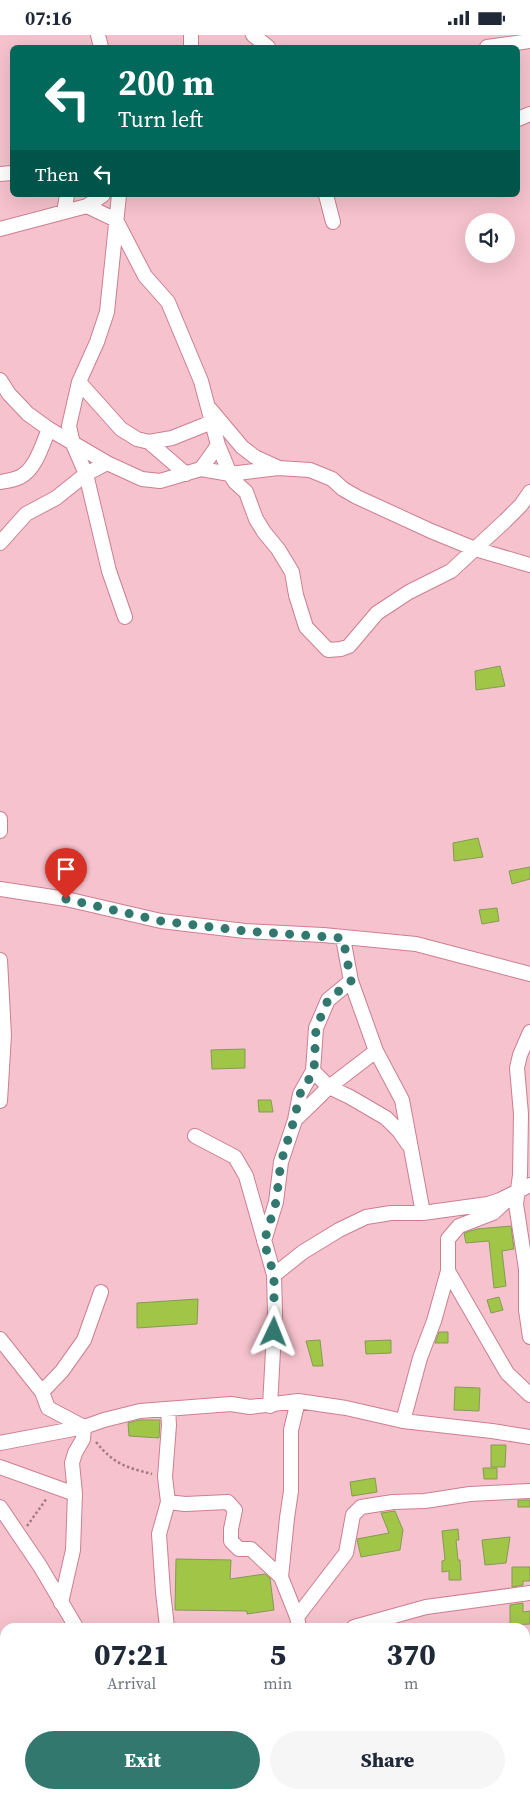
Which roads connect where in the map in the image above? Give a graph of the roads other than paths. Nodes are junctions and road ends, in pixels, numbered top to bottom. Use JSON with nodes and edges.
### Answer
{"nodes":[{"id":1,"x":253,"y":35,"type":"edge"},
{"id":2,"x":530,"y":41,"type":"edge"},
{"id":3,"x":266,"y":45,"type":"edge"},
{"id":4,"x":501,"y":45,"type":"edge"},
{"id":5,"x":67,"y":197,"type":"edge"},
{"id":6,"x":100,"y":197,"type":"edge"},
{"id":7,"x":119,"y":197,"type":"edge"},
{"id":8,"x":327,"y":197,"type":"edge"},
{"id":9,"x":87,"y":206,"type":"junction"},
{"id":10,"x":64,"y":212,"type":"junction"},
{"id":11,"x":116,"y":220,"type":"junction"},
{"id":12,"x":333,"y":222,"type":"dead end"},
{"id":13,"x":0,"y":229,"type":"edge"},
{"id":14,"x":0,"y":380,"type":"edge"},
{"id":15,"x":79,"y":382,"type":"junction"},
{"id":16,"x":208,"y":406,"type":"junction"},
{"id":17,"x":212,"y":422,"type":"junction"},
{"id":18,"x":59,"y":430,"type":"junction"},
{"id":19,"x":149,"y":442,"type":"junction"},
{"id":20,"x":74,"y":444,"type":"junction"},
{"id":21,"x":218,"y":445,"type":"junction"},
{"id":22,"x":107,"y":463,"type":"junction"},
{"id":23,"x":278,"y":467,"type":"junction"},
{"id":24,"x":201,"y":469,"type":"junction"},
{"id":25,"x":86,"y":474,"type":"junction"},
{"id":26,"x":186,"y":474,"type":"junction"},
{"id":27,"x":230,"y":474,"type":"junction"},
{"id":28,"x":0,"y":482,"type":"edge"},
{"id":29,"x":530,"y":492,"type":"edge"},
{"id":30,"x":0,"y":543,"type":"edge"},
{"id":31,"x":475,"y":549,"type":"junction"},
{"id":32,"x":530,"y":565,"type":"edge"},
{"id":33,"x":125,"y":617,"type":"dead end"},
{"id":34,"x":0,"y":819,"type":"edge"},
{"id":35,"x":0,"y":831,"type":"edge"},
{"id":36,"x":0,"y":889,"type":"edge"},
{"id":37,"x":343,"y":938,"type":"junction"},
{"id":38,"x":0,"y":960,"type":"edge"},
{"id":39,"x":530,"y":974,"type":"edge"},
{"id":40,"x":351,"y":981,"type":"junction"},
{"id":41,"x":530,"y":1032,"type":"edge"},
{"id":42,"x":376,"y":1051,"type":"junction"},
{"id":43,"x":314,"y":1071,"type":"junction"},
{"id":44,"x":329,"y":1087,"type":"junction"},
{"id":45,"x":0,"y":1101,"type":"edge"},
{"id":46,"x":294,"y":1120,"type":"junction"},
{"id":47,"x":194,"y":1136,"type":"dead end"},
{"id":48,"x":411,"y":1149,"type":"junction"},
{"id":49,"x":530,"y":1185,"type":"edge"},
{"id":50,"x":517,"y":1191,"type":"junction"},
{"id":51,"x":423,"y":1213,"type":"junction"},
{"id":52,"x":264,"y":1242,"type":"junction"},
{"id":53,"x":448,"y":1271,"type":"junction"},
{"id":54,"x":274,"y":1275,"type":"junction"},
{"id":55,"x":100,"y":1293,"type":"dead end"},
{"id":56,"x":530,"y":1337,"type":"edge"},
{"id":57,"x":0,"y":1339,"type":"edge"},
{"id":58,"x":42,"y":1392,"type":"junction"},
{"id":59,"x":530,"y":1395,"type":"edge"},
{"id":60,"x":298,"y":1401,"type":"junction"},
{"id":61,"x":270,"y":1406,"type":"junction"},
{"id":62,"x":168,"y":1410,"type":"junction"},
{"id":63,"x":403,"y":1421,"type":"junction"},
{"id":64,"x":84,"y":1427,"type":"junction"},
{"id":65,"x":58,"y":1431,"type":"junction"},
{"id":66,"x":530,"y":1437,"type":"edge"},
{"id":67,"x":0,"y":1443,"type":"edge"},
{"id":68,"x":75,"y":1453,"type":"junction"},
{"id":69,"x":0,"y":1467,"type":"edge"},
{"id":70,"x":530,"y":1491,"type":"edge"},
{"id":71,"x":75,"y":1494,"type":"junction"},
{"id":72,"x":168,"y":1502,"type":"junction"},
{"id":73,"x":0,"y":1507,"type":"edge"},
{"id":74,"x":281,"y":1577,"type":"junction"},
{"id":75,"x":530,"y":1593,"type":"edge"},
{"id":76,"x":61,"y":1603,"type":"junction"},
{"id":77,"x":298,"y":1622,"type":"edge"},
{"id":78,"x":74,"y":1623,"type":"edge"},
{"id":79,"x":167,"y":1623,"type":"edge"},
{"id":80,"x":368,"y":1623,"type":"edge"}],
"edges":[{"from":1,"to":3,"type":"street"},
{"from":2,"to":4,"type":"street"},
{"from":5,"to":10,"type":"street"},
{"from":6,"to":9,"type":"street"},
{"from":7,"to":11,"type":"street"},
{"from":8,"to":12,"type":"street"},
{"from":9,"to":10,"type":"street"},
{"from":9,"to":11,"type":"street"},
{"from":10,"to":13,"type":"street"},
{"from":11,"to":15,"type":"street"},
{"from":11,"to":16,"type":"street"},
{"from":14,"to":18,"type":"street"},
{"from":15,"to":18,"type":"street"},
{"from":15,"to":19,"type":"street"},
{"from":16,"to":17,"type":"street"},
{"from":16,"to":23,"type":"street"},
{"from":17,"to":19,"type":"street"},
{"from":17,"to":21,"type":"street"},
{"from":18,"to":20,"type":"street"},
{"from":18,"to":28,"type":"street"},
{"from":19,"to":26,"type":"street"},
{"from":20,"to":22,"type":"street"},
{"from":20,"to":25,"type":"street"},
{"from":21,"to":24,"type":"street"},
{"from":21,"to":27,"type":"street"},
{"from":22,"to":25,"type":"street"},
{"from":22,"to":26,"type":"street"},
{"from":23,"to":27,"type":"street"},
{"from":23,"to":31,"type":"street"},
{"from":24,"to":26,"type":"street"},
{"from":24,"to":27,"type":"street"},
{"from":25,"to":30,"type":"street"},
{"from":25,"to":33,"type":"street"},
{"from":27,"to":31,"type":"street"},
{"from":29,"to":31,"type":"street"},
{"from":31,"to":32,"type":"street"},
{"from":34,"to":35,"type":"street"},
{"from":36,"to":37,"type":"street"},
{"from":37,"to":39,"type":"street"},
{"from":37,"to":40,"type":"street"},
{"from":38,"to":45,"type":"street"},
{"from":40,"to":42,"type":"street"},
{"from":40,"to":43,"type":"street"},
{"from":41,"to":50,"type":"street"},
{"from":42,"to":44,"type":"street"},
{"from":42,"to":48,"type":"street"},
{"from":43,"to":44,"type":"street"},
{"from":43,"to":46,"type":"street"},
{"from":44,"to":46,"type":"street"},
{"from":44,"to":48,"type":"street"},
{"from":46,"to":52,"type":"street"},
{"from":47,"to":52,"type":"street"},
{"from":48,"to":51,"type":"street"},
{"from":49,"to":50,"type":"street"},
{"from":50,"to":51,"type":"street"},
{"from":50,"to":53,"type":"street"},
{"from":50,"to":56,"type":"street"},
{"from":51,"to":54,"type":"street"},
{"from":52,"to":54,"type":"street"},
{"from":53,"to":59,"type":"street"},
{"from":53,"to":63,"type":"street"},
{"from":54,"to":61,"type":"street"},
{"from":55,"to":58,"type":"street"},
{"from":57,"to":58,"type":"street"},
{"from":58,"to":64,"type":"street"},
{"from":60,"to":61,"type":"street"},
{"from":60,"to":63,"type":"street"},
{"from":60,"to":74,"type":"street"},
{"from":61,"to":62,"type":"street"},
{"from":62,"to":64,"type":"street"},
{"from":62,"to":72,"type":"street"},
{"from":63,"to":66,"type":"street"},
{"from":64,"to":65,"type":"street"},
{"from":64,"to":68,"type":"street"},
{"from":65,"to":67,"type":"street"},
{"from":65,"to":68,"type":"street"},
{"from":68,"to":71,"type":"street"},
{"from":69,"to":71,"type":"street"},
{"from":70,"to":77,"type":"street"},
{"from":71,"to":76,"type":"street"},
{"from":72,"to":74,"type":"street"},
{"from":72,"to":79,"type":"street"},
{"from":73,"to":76,"type":"street"},
{"from":74,"to":77,"type":"street"},
{"from":75,"to":80,"type":"street"},
{"from":76,"to":78,"type":"street"}]}
